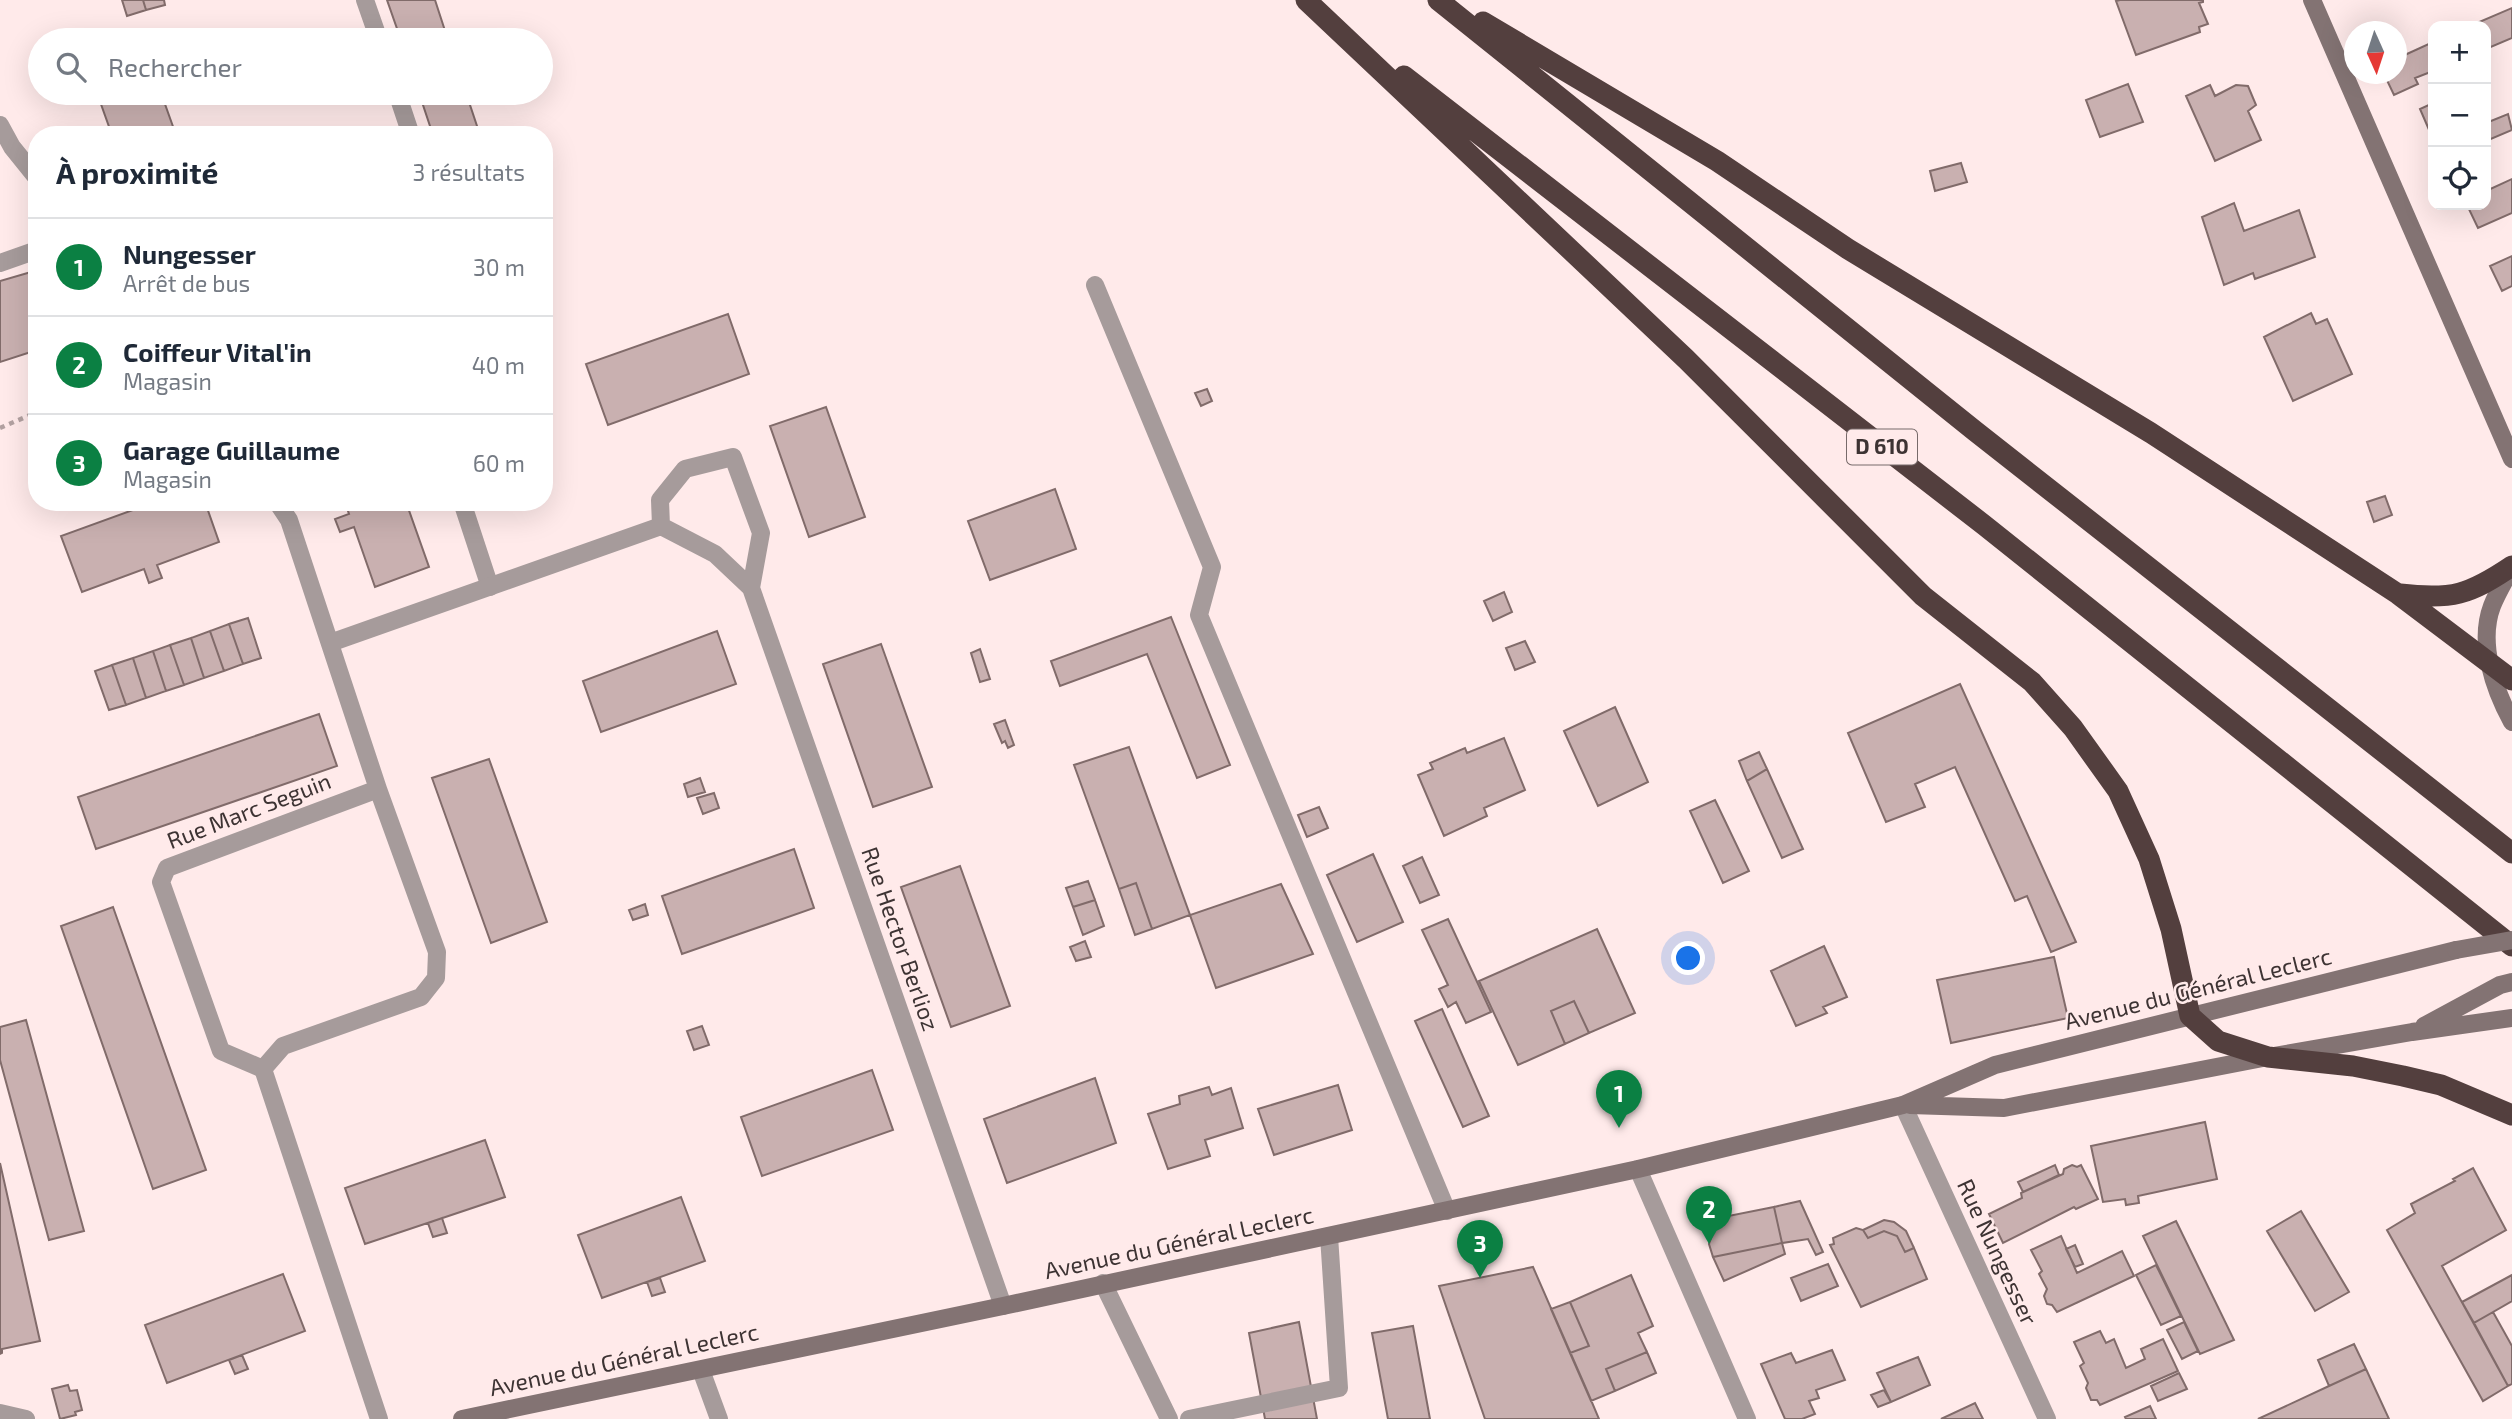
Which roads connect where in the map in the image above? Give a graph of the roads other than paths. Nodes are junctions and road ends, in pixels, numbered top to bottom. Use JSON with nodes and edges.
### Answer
{"nodes":[{"id":1,"x":365,"y":0,"type":"edge"},
{"id":2,"x":1306,"y":0,"type":"edge"},
{"id":3,"x":1438,"y":0,"type":"edge"},
{"id":4,"x":1445,"y":0,"type":"edge"},
{"id":5,"x":2312,"y":0,"type":"edge"},
{"id":6,"x":375,"y":28,"type":"edge"},
{"id":7,"x":401,"y":105,"type":"edge"},
{"id":8,"x":0,"y":125,"type":"edge"},
{"id":9,"x":408,"y":126,"type":"edge"},
{"id":10,"x":28,"y":167,"type":"edge"},
{"id":11,"x":28,"y":253,"type":"edge"},
{"id":12,"x":0,"y":263,"type":"edge"},
{"id":13,"x":1095,"y":285,"type":"dead end"},
{"id":14,"x":2512,"y":459,"type":"edge"},
{"id":15,"x":283,"y":511,"type":"edge"},
{"id":16,"x":465,"y":511,"type":"edge"},
{"id":17,"x":661,"y":526,"type":"junction"},
{"id":18,"x":2512,"y":567,"type":"edge"},
{"id":19,"x":490,"y":587,"type":"junction"},
{"id":20,"x":751,"y":588,"type":"junction"},
{"id":21,"x":2398,"y":594,"type":"junction"},
{"id":22,"x":330,"y":643,"type":"junction"},
{"id":23,"x":2490,"y":664,"type":"junction"},
{"id":24,"x":2512,"y":680,"type":"edge"},
{"id":25,"x":2512,"y":722,"type":"edge"},
{"id":26,"x":378,"y":789,"type":"junction"},
{"id":27,"x":2512,"y":853,"type":"edge"},
{"id":28,"x":2512,"y":940,"type":"edge"},
{"id":29,"x":2512,"y":946,"type":"edge"},
{"id":30,"x":2506,"y":984,"type":"edge"},
{"id":31,"x":2190,"y":1016,"type":"junction"},
{"id":32,"x":2512,"y":1018,"type":"edge"},
{"id":33,"x":2412,"y":1032,"type":"junction"},
{"id":34,"x":2268,"y":1057,"type":"junction"},
{"id":35,"x":263,"y":1069,"type":"junction"},
{"id":36,"x":1903,"y":1105,"type":"junction"},
{"id":37,"x":2512,"y":1115,"type":"edge"},
{"id":38,"x":1638,"y":1168,"type":"junction"},
{"id":39,"x":1447,"y":1210,"type":"junction"},
{"id":40,"x":1329,"y":1236,"type":"junction"},
{"id":41,"x":1103,"y":1283,"type":"junction"},
{"id":42,"x":1003,"y":1306,"type":"junction"},
{"id":43,"x":701,"y":1370,"type":"junction"},
{"id":44,"x":0,"y":1413,"type":"edge"},
{"id":45,"x":26,"y":1419,"type":"edge"},
{"id":46,"x":379,"y":1419,"type":"edge"},
{"id":47,"x":463,"y":1419,"type":"edge"},
{"id":48,"x":719,"y":1419,"type":"edge"},
{"id":49,"x":1169,"y":1419,"type":"edge"},
{"id":50,"x":1189,"y":1419,"type":"edge"},
{"id":51,"x":1747,"y":1419,"type":"edge"},
{"id":52,"x":2047,"y":1419,"type":"edge"}],
"edges":[{"from":1,"to":6,"type":"street"},
{"from":2,"to":29,"type":"highway","number":"D 610"},
{"from":2,"to":31,"type":"highway"},
{"from":3,"to":27,"type":"highway"},
{"from":4,"to":21,"type":"highway"},
{"from":5,"to":14,"type":"main road"},
{"from":7,"to":9,"type":"street"},
{"from":8,"to":10,"type":"street"},
{"from":11,"to":12,"type":"street"},
{"from":13,"to":39,"type":"street"},
{"from":15,"to":22,"type":"street"},
{"from":16,"to":19,"type":"street"},
{"from":17,"to":19,"type":"street"},
{"from":17,"to":20,"type":"street","name":"Rue Hector Berlioz"},
{"from":17,"to":20,"type":"street","name":"Rue Hector Berlioz"},
{"from":18,"to":21,"type":"highway"},
{"from":18,"to":23,"type":"main road"},
{"from":19,"to":22,"type":"street"},
{"from":20,"to":42,"type":"street","name":"Rue Hector Berlioz"},
{"from":21,"to":23,"type":"highway"},
{"from":22,"to":26,"type":"street"},
{"from":23,"to":24,"type":"highway"},
{"from":23,"to":25,"type":"main road"},
{"from":26,"to":35,"type":"street"},
{"from":26,"to":35,"type":"street","name":"Rue Marc Seguin"},
{"from":28,"to":31,"type":"main road","name":"Avenue du Général Leclerc","bridge":true},
{"from":30,"to":33,"type":"main road"},
{"from":31,"to":34,"type":"highway"},
{"from":31,"to":36,"type":"main road","name":"Avenue du Général Leclerc"},
{"from":32,"to":33,"type":"main road","name":"Avenue du Général Leclerc"},
{"from":33,"to":34,"type":"main road","name":"Avenue du Général Leclerc"},
{"from":34,"to":36,"type":"main road","name":"Avenue du Général Leclerc"},
{"from":34,"to":37,"type":"highway"},
{"from":35,"to":46,"type":"street"},
{"from":36,"to":38,"type":"main road","name":"Avenue du Général Leclerc"},
{"from":36,"to":52,"type":"street","name":"Rue Nungesser"},
{"from":38,"to":39,"type":"main road","name":"Avenue du Général Leclerc"},
{"from":38,"to":51,"type":"street"},
{"from":39,"to":40,"type":"main road","name":"Avenue du Général Leclerc"},
{"from":40,"to":41,"type":"main road","name":"Avenue du Général Leclerc"},
{"from":40,"to":50,"type":"street"},
{"from":41,"to":42,"type":"main road","name":"Avenue du Général Leclerc"},
{"from":41,"to":49,"type":"street"},
{"from":42,"to":43,"type":"main road","name":"Avenue du Général Leclerc"},
{"from":43,"to":47,"type":"main road","name":"Avenue du Général Leclerc"},
{"from":43,"to":48,"type":"street"},
{"from":44,"to":45,"type":"street"}]}
